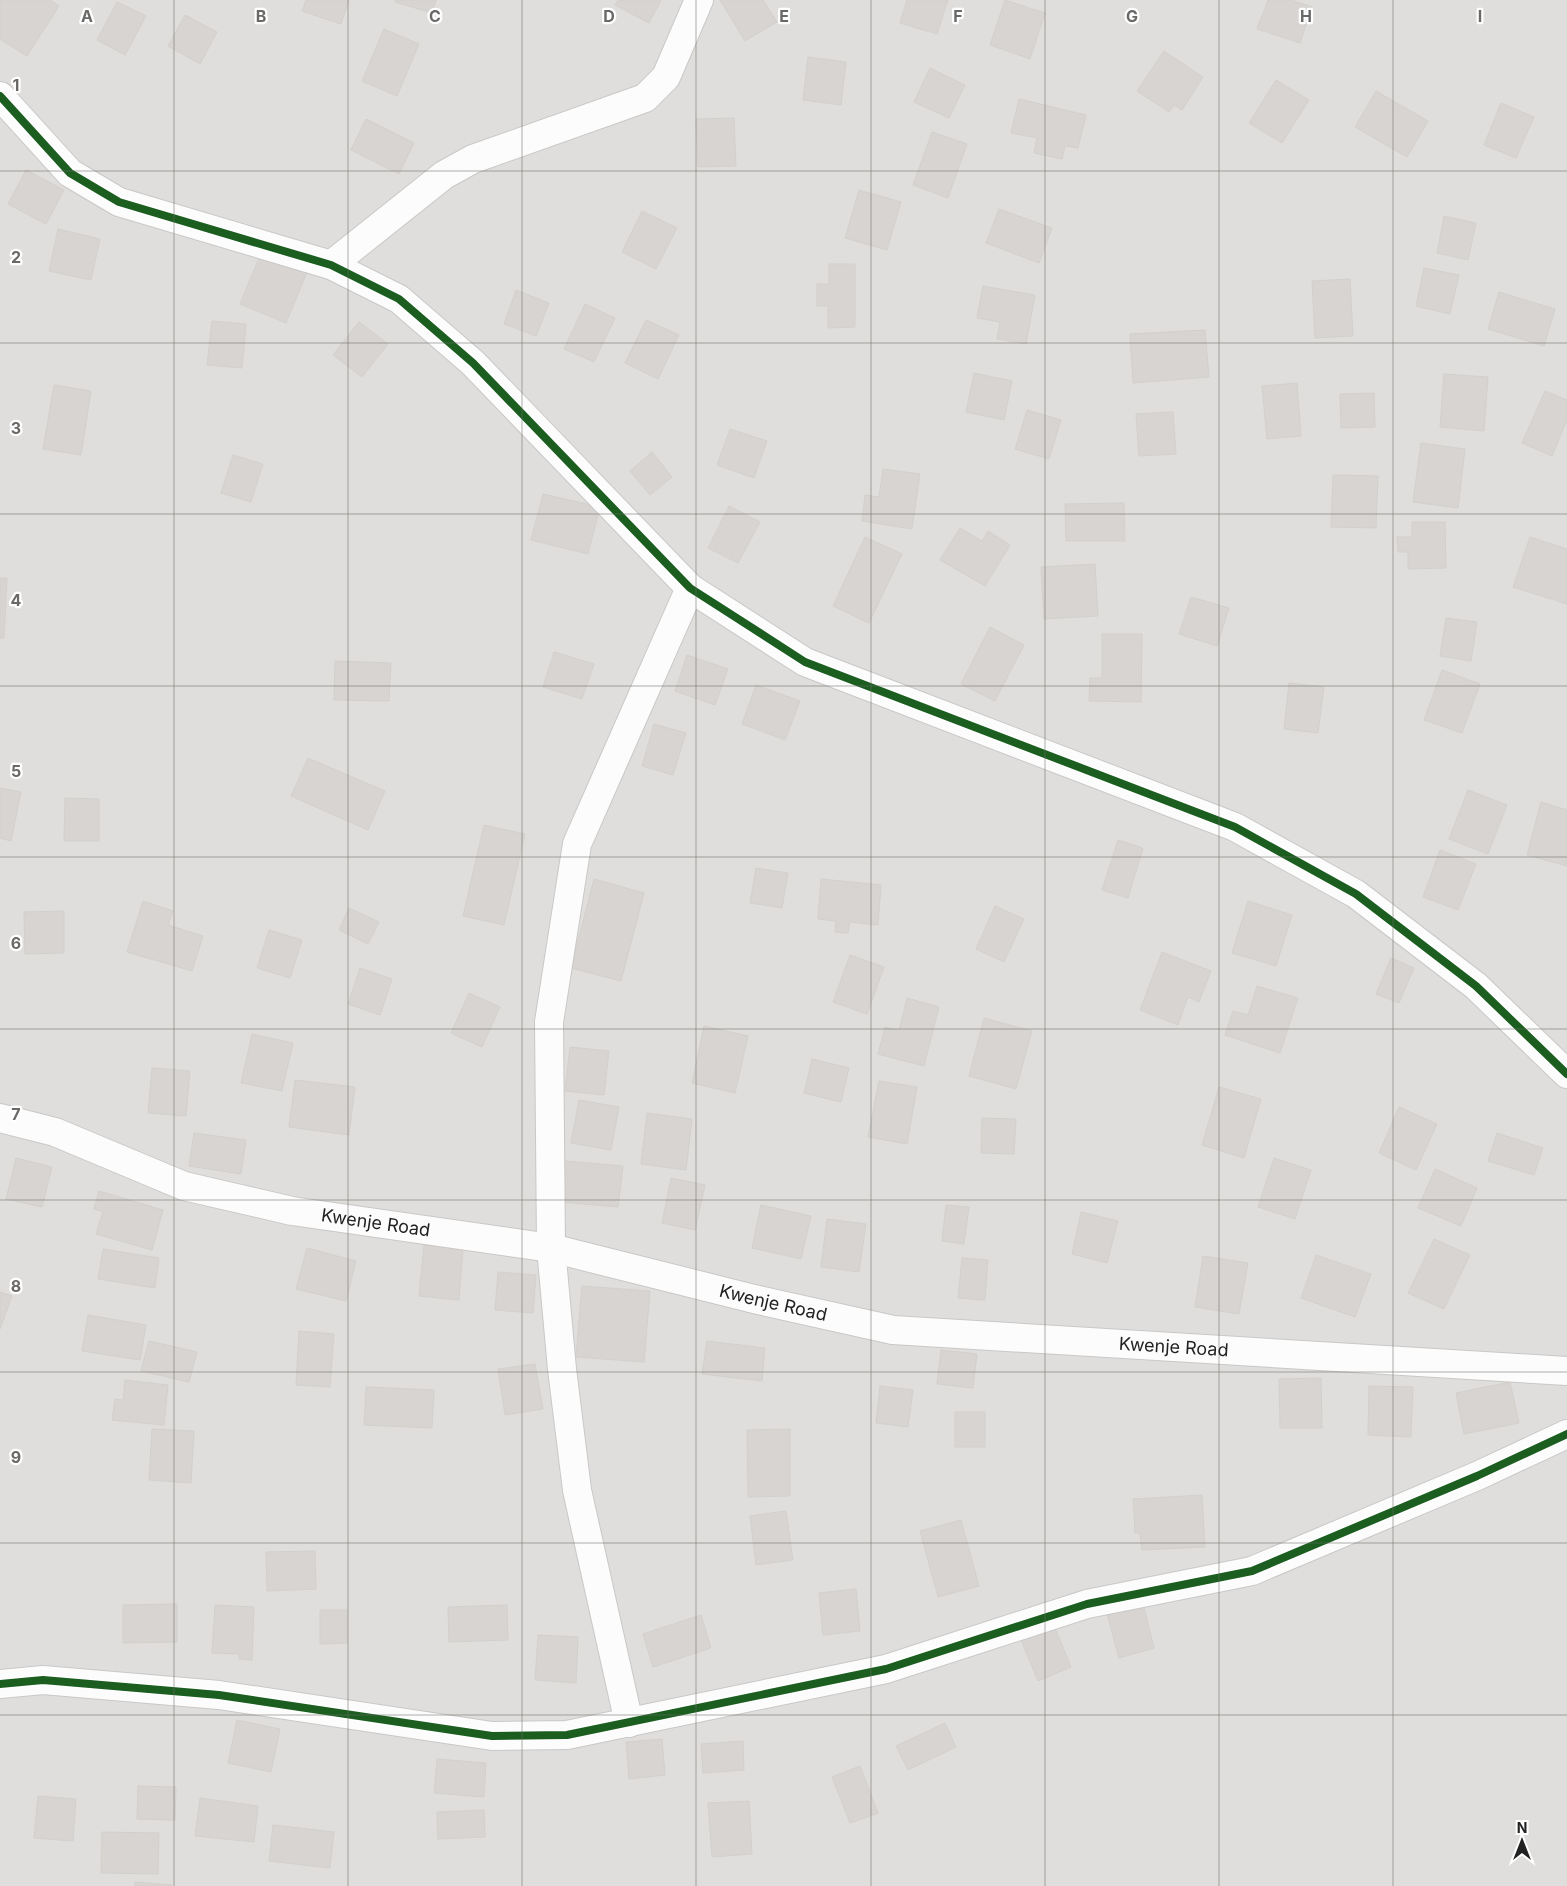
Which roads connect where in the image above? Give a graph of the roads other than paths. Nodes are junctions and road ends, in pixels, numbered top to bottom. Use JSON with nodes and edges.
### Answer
{"nodes":[{"id":1,"x":699,"y":0,"type":"edge"},
{"id":2,"x":0,"y":96,"type":"edge"},
{"id":3,"x":331,"y":265,"type":"junction"},
{"id":4,"x":690,"y":588,"type":"junction"},
{"id":5,"x":1567,"y":1074,"type":"edge"},
{"id":6,"x":0,"y":1118,"type":"edge"},
{"id":7,"x":551,"y":1248,"type":"junction"},
{"id":8,"x":1567,"y":1371,"type":"edge"},
{"id":9,"x":1567,"y":1434,"type":"edge"},
{"id":10,"x":0,"y":1684,"type":"edge"},
{"id":11,"x":628,"y":1723,"type":"junction"}],
"edges":[{"from":1,"to":3,"type":"street"},
{"from":2,"to":3,"type":"street"},
{"from":3,"to":4,"type":"street"},
{"from":4,"to":5,"type":"street"},
{"from":4,"to":7,"type":"street"},
{"from":6,"to":7,"type":"street","name":"Kwenje Road"},
{"from":7,"to":8,"type":"street","name":"Kwenje Road"},
{"from":7,"to":11,"type":"street"},
{"from":9,"to":11,"type":"street"},
{"from":10,"to":11,"type":"street"}]}
